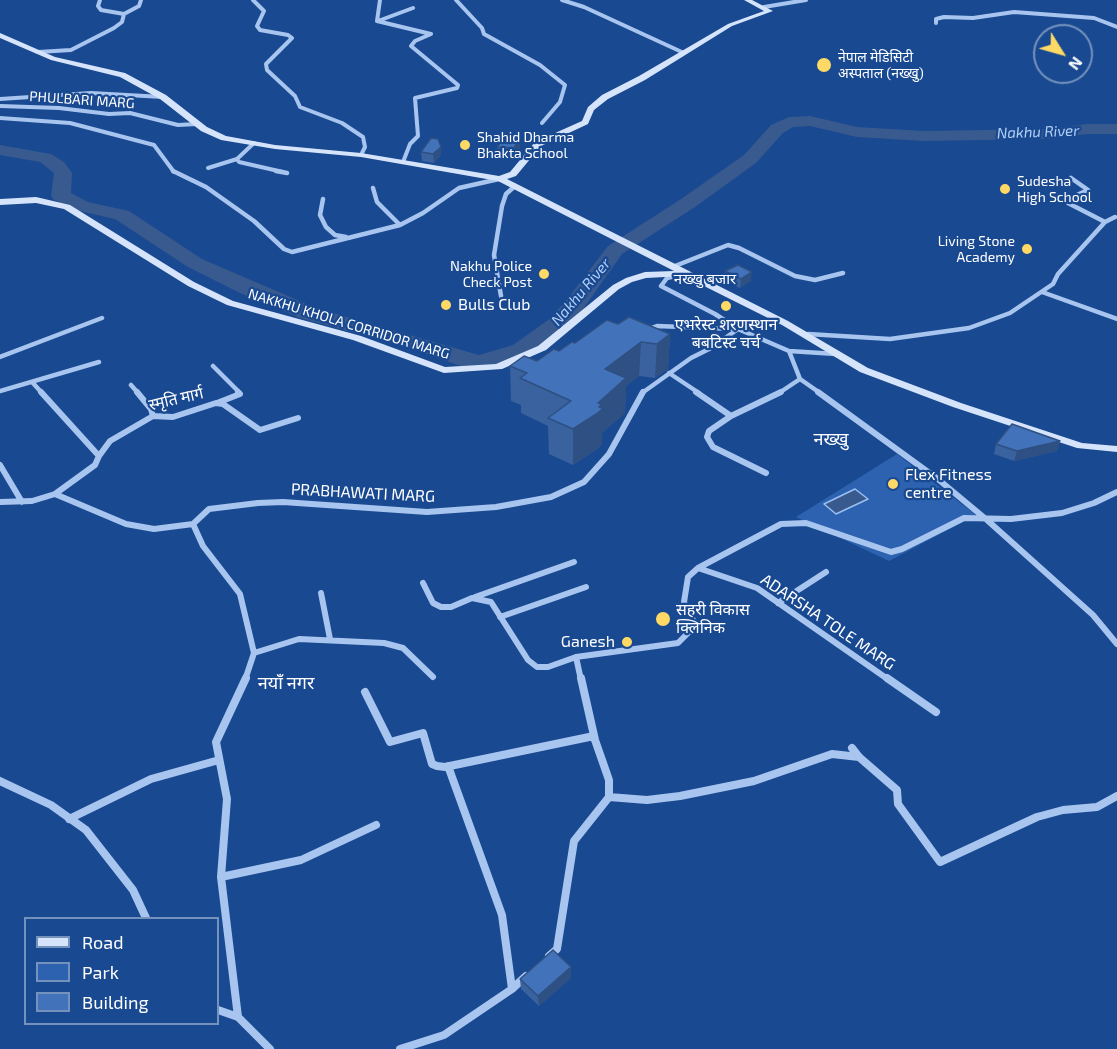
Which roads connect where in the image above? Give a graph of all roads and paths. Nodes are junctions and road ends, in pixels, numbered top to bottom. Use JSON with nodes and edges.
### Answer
{"nodes":[{"id":1,"x":100,"y":0,"type":"edge"},
{"id":2,"x":141,"y":0,"type":"edge"},
{"id":3,"x":253,"y":0,"type":"edge"},
{"id":4,"x":380,"y":0,"type":"edge"},
{"id":5,"x":456,"y":0,"type":"edge"},
{"id":6,"x":562,"y":0,"type":"edge"},
{"id":7,"x":747,"y":0,"type":"edge"},
{"id":8,"x":806,"y":0,"type":"edge"},
{"id":9,"x":764,"y":7,"type":"junction"},
{"id":10,"x":413,"y":8,"type":"dead end"},
{"id":11,"x":124,"y":14,"type":"junction"},
{"id":12,"x":378,"y":21,"type":"junction"},
{"id":13,"x":936,"y":23,"type":"dead end"},
{"id":14,"x":1117,"y":27,"type":"edge"},
{"id":15,"x":0,"y":35,"type":"edge"},
{"id":16,"x":38,"y":52,"type":"junction"},
{"id":17,"x":684,"y":53,"type":"junction"},
{"id":18,"x":163,"y":97,"type":"junction"},
{"id":19,"x":0,"y":99,"type":"edge"},
{"id":20,"x":0,"y":106,"type":"edge"},
{"id":21,"x":0,"y":118,"type":"edge"},
{"id":22,"x":542,"y":123,"type":"dead end"},
{"id":23,"x":197,"y":124,"type":"junction"},
{"id":24,"x":254,"y":143,"type":"junction"},
{"id":25,"x":360,"y":154,"type":"junction"},
{"id":26,"x":237,"y":159,"type":"junction"},
{"id":27,"x":403,"y":162,"type":"junction"},
{"id":28,"x":208,"y":168,"type":"dead end"},
{"id":29,"x":287,"y":173,"type":"dead end"},
{"id":30,"x":1071,"y":178,"type":"dead end"},
{"id":31,"x":500,"y":179,"type":"junction"},
{"id":32,"x":515,"y":186,"type":"junction"},
{"id":33,"x":373,"y":188,"type":"dead end"},
{"id":34,"x":323,"y":199,"type":"dead end"},
{"id":35,"x":0,"y":202,"type":"edge"},
{"id":36,"x":1115,"y":217,"type":"dead end"},
{"id":37,"x":1105,"y":222,"type":"junction"},
{"id":38,"x":400,"y":225,"type":"junction"},
{"id":39,"x":350,"y":238,"type":"junction"},
{"id":40,"x":675,"y":266,"type":"junction"},
{"id":41,"x":688,"y":273,"type":"junction"},
{"id":42,"x":843,"y":273,"type":"dead end"},
{"id":43,"x":1042,"y":292,"type":"junction"},
{"id":44,"x":501,"y":297,"type":"dead end"},
{"id":45,"x":102,"y":318,"type":"dead end"},
{"id":46,"x":1117,"y":319,"type":"edge"},
{"id":47,"x":738,"y":329,"type":"junction"},
{"id":48,"x":639,"y":334,"type":"edge"},
{"id":49,"x":808,"y":334,"type":"junction"},
{"id":50,"x":789,"y":351,"type":"junction"},
{"id":51,"x":837,"y":354,"type":"junction"},
{"id":52,"x":0,"y":357,"type":"edge"},
{"id":53,"x":99,"y":362,"type":"dead end"},
{"id":54,"x":213,"y":366,"type":"dead end"},
{"id":55,"x":669,"y":373,"type":"junction"},
{"id":56,"x":800,"y":380,"type":"junction"},
{"id":57,"x":32,"y":382,"type":"junction"},
{"id":58,"x":131,"y":385,"type":"dead end"},
{"id":59,"x":0,"y":391,"type":"edge"},
{"id":60,"x":216,"y":403,"type":"junction"},
{"id":61,"x":153,"y":416,"type":"junction"},
{"id":62,"x":731,"y":416,"type":"junction"},
{"id":63,"x":298,"y":418,"type":"dead end"},
{"id":64,"x":1117,"y":449,"type":"edge"},
{"id":65,"x":99,"y":456,"type":"junction"},
{"id":66,"x":0,"y":465,"type":"edge"},
{"id":67,"x":766,"y":473,"type":"dead end"},
{"id":68,"x":1117,"y":492,"type":"edge"},
{"id":69,"x":56,"y":494,"type":"junction"},
{"id":70,"x":0,"y":502,"type":"edge"},
{"id":71,"x":22,"y":502,"type":"junction"},
{"id":72,"x":987,"y":520,"type":"junction"},
{"id":73,"x":193,"y":524,"type":"junction"},
{"id":74,"x":574,"y":562,"type":"dead end"},
{"id":75,"x":698,"y":568,"type":"junction"},
{"id":76,"x":826,"y":572,"type":"dead end"},
{"id":77,"x":423,"y":583,"type":"dead end"},
{"id":78,"x":586,"y":587,"type":"dead end"},
{"id":79,"x":321,"y":593,"type":"dead end"},
{"id":80,"x":472,"y":598,"type":"junction"},
{"id":81,"x":778,"y":603,"type":"junction"},
{"id":82,"x":500,"y":617,"type":"junction"},
{"id":83,"x":330,"y":639,"type":"junction"},
{"id":84,"x":1117,"y":644,"type":"edge"},
{"id":85,"x":254,"y":653,"type":"junction"},
{"id":86,"x":576,"y":657,"type":"junction"},
{"id":87,"x":433,"y":677,"type":"dead end"},
{"id":88,"x":365,"y":692,"type":"dead end"},
{"id":89,"x":936,"y":712,"type":"dead end"},
{"id":90,"x":594,"y":736,"type":"junction"},
{"id":91,"x":852,"y":748,"type":"dead end"},
{"id":92,"x":859,"y":757,"type":"junction"},
{"id":93,"x":219,"y":760,"type":"junction"},
{"id":94,"x":448,"y":766,"type":"junction"},
{"id":95,"x":0,"y":780,"type":"edge"},
{"id":96,"x":1117,"y":796,"type":"edge"},
{"id":97,"x":609,"y":797,"type":"junction"},
{"id":98,"x":69,"y":819,"type":"junction"},
{"id":99,"x":376,"y":825,"type":"dead end"},
{"id":100,"x":221,"y":877,"type":"junction"},
{"id":101,"x":146,"y":917,"type":"edge"},
{"id":102,"x":512,"y":989,"type":"junction"},
{"id":103,"x":219,"y":1010,"type":"edge"},
{"id":104,"x":238,"y":1017,"type":"junction"},
{"id":105,"x":270,"y":1049,"type":"edge"},
{"id":106,"x":400,"y":1049,"type":"edge"}],
"edges":[{"from":1,"to":11,"type":"street"},
{"from":2,"to":11,"type":"street"},
{"from":3,"to":25,"type":"street"},
{"from":4,"to":12,"type":"street"},
{"from":5,"to":22,"type":"street"},
{"from":6,"to":17,"type":"street"},
{"from":7,"to":9,"type":"street"},
{"from":8,"to":9,"type":"street"},
{"from":9,"to":17,"type":"street"},
{"from":10,"to":12,"type":"street"},
{"from":11,"to":16,"type":"street"},
{"from":12,"to":27,"type":"street"},
{"from":13,"to":14,"type":"street"},
{"from":15,"to":16,"type":"street"},
{"from":16,"to":18,"type":"street"},
{"from":17,"to":31,"type":"street"},
{"from":18,"to":19,"type":"street"},
{"from":18,"to":23,"type":"street"},
{"from":20,"to":23,"type":"street","name":"PHULBARI MARG"},
{"from":21,"to":39,"type":"street"},
{"from":23,"to":24,"type":"street"},
{"from":24,"to":25,"type":"street"},
{"from":24,"to":26,"type":"street"},
{"from":25,"to":27,"type":"street"},
{"from":26,"to":28,"type":"street"},
{"from":26,"to":29,"type":"street"},
{"from":27,"to":31,"type":"street"},
{"from":30,"to":37,"type":"street"},
{"from":31,"to":32,"type":"street"},
{"from":31,"to":38,"type":"street"},
{"from":32,"to":40,"type":"street"},
{"from":32,"to":44,"type":"street"},
{"from":33,"to":38,"type":"street"},
{"from":34,"to":39,"type":"street"},
{"from":35,"to":41,"type":"street","name":"NAKKHU KHOLA CORRIDOR MARG"},
{"from":36,"to":37,"type":"street"},
{"from":37,"to":43,"type":"street"},
{"from":38,"to":39,"type":"street"},
{"from":40,"to":41,"type":"street"},
{"from":40,"to":42,"type":"street"},
{"from":41,"to":47,"type":"street"},
{"from":41,"to":49,"type":"street"},
{"from":43,"to":46,"type":"street"},
{"from":43,"to":49,"type":"street"},
{"from":45,"to":52,"type":"street"},
{"from":47,"to":48,"type":"street"},
{"from":47,"to":50,"type":"street"},
{"from":47,"to":55,"type":"street","name":"PRABHAWATI MARG"},
{"from":49,"to":51,"type":"street"},
{"from":50,"to":51,"type":"street"},
{"from":50,"to":56,"type":"street"},
{"from":51,"to":64,"type":"street"},
{"from":53,"to":57,"type":"street"},
{"from":54,"to":60,"type":"street"},
{"from":55,"to":62,"type":"street"},
{"from":55,"to":73,"type":"street","name":"PRABHAWATI MARG"},
{"from":56,"to":62,"type":"street"},
{"from":56,"to":72,"type":"street"},
{"from":57,"to":59,"type":"street"},
{"from":57,"to":65,"type":"street"},
{"from":58,"to":61,"type":"street"},
{"from":60,"to":61,"type":"street","name":"स्मृति मार्ग"},
{"from":60,"to":63,"type":"street","name":"स्मृति मार्ग"},
{"from":61,"to":65,"type":"street","name":"स्मृति मार्ग"},
{"from":62,"to":67,"type":"street"},
{"from":65,"to":69,"type":"street","name":"स्मृति मार्ग"},
{"from":66,"to":71,"type":"street"},
{"from":68,"to":72,"type":"street"},
{"from":69,"to":71,"type":"street"},
{"from":69,"to":73,"type":"street","name":"PRABHAWATI MARG"},
{"from":70,"to":71,"type":"street"},
{"from":72,"to":75,"type":"street"},
{"from":72,"to":84,"type":"street"},
{"from":73,"to":85,"type":"street"},
{"from":74,"to":80,"type":"street"},
{"from":75,"to":81,"type":"street","name":"ADARSHA TOLE MARG"},
{"from":75,"to":86,"type":"street"},
{"from":76,"to":81,"type":"street"},
{"from":77,"to":80,"type":"street"},
{"from":78,"to":82,"type":"street"},
{"from":79,"to":83,"type":"street"},
{"from":80,"to":82,"type":"street"},
{"from":81,"to":89,"type":"street","name":"ADARSHA TOLE MARG"},
{"from":82,"to":86,"type":"street"},
{"from":83,"to":85,"type":"street"},
{"from":83,"to":87,"type":"street"},
{"from":85,"to":93,"type":"street"},
{"from":86,"to":90,"type":"street"},
{"from":88,"to":94,"type":"street"},
{"from":90,"to":94,"type":"street"},
{"from":90,"to":97,"type":"street"},
{"from":91,"to":92,"type":"street"},
{"from":92,"to":96,"type":"street"},
{"from":92,"to":97,"type":"street"},
{"from":93,"to":98,"type":"street"},
{"from":93,"to":100,"type":"street"},
{"from":94,"to":102,"type":"street"},
{"from":95,"to":98,"type":"street"},
{"from":97,"to":102,"type":"street"},
{"from":98,"to":101,"type":"street"},
{"from":99,"to":100,"type":"street"},
{"from":100,"to":104,"type":"street"},
{"from":102,"to":106,"type":"street"},
{"from":103,"to":104,"type":"street"},
{"from":104,"to":105,"type":"street"}]}
